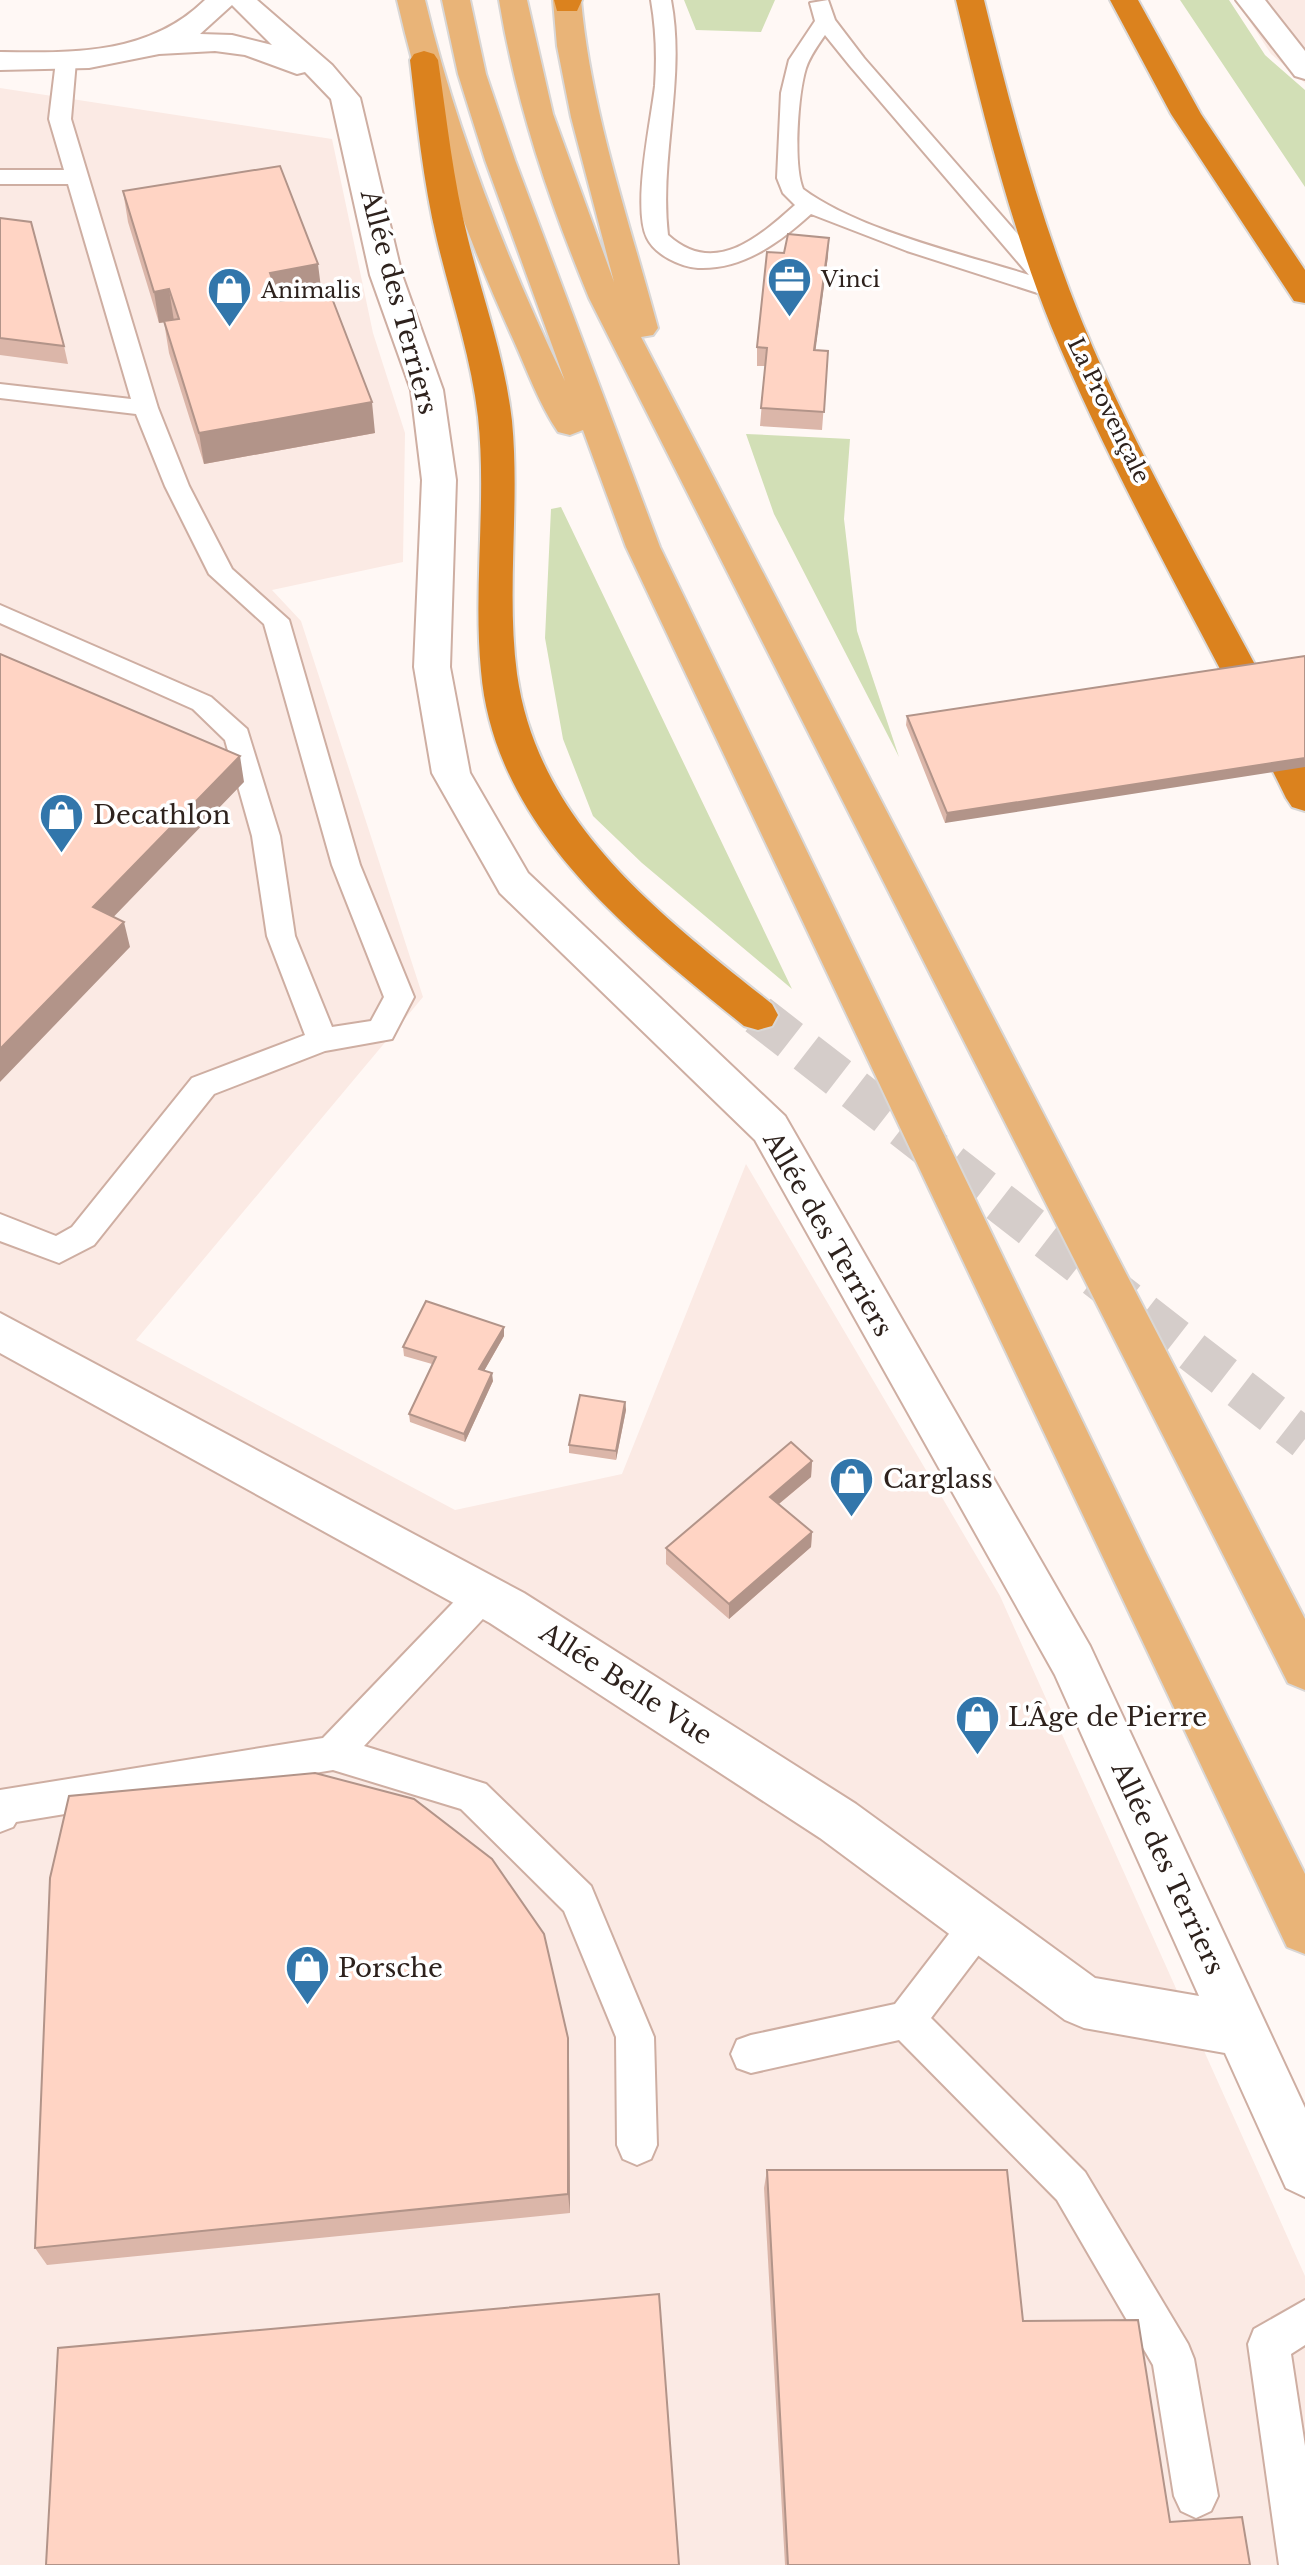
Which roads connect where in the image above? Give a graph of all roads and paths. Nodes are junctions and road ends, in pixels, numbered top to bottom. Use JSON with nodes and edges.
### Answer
{"nodes":[{"id":1,"x":411,"y":0,"type":"edge"},
{"id":2,"x":456,"y":0,"type":"edge"},
{"id":3,"x":513,"y":0,"type":"edge"},
{"id":4,"x":661,"y":0,"type":"edge"},
{"id":5,"x":970,"y":0,"type":"edge"},
{"id":6,"x":1124,"y":0,"type":"edge"},
{"id":7,"x":1250,"y":0,"type":"edge"},
{"id":8,"x":227,"y":2,"type":"edge"},
{"id":9,"x":567,"y":2,"type":"edge"},
{"id":10,"x":822,"y":11,"type":"edge"},
{"id":11,"x":213,"y":40,"type":"junction"},
{"id":12,"x":147,"y":48,"type":"junction"},
{"id":13,"x":424,"y":60,"type":"junction"},
{"id":14,"x":0,"y":61,"type":"edge"},
{"id":15,"x":66,"y":61,"type":"junction"},
{"id":16,"x":1305,"y":70,"type":"edge"},
{"id":17,"x":345,"y":98,"type":"junction"},
{"id":18,"x":0,"y":177,"type":"edge"},
{"id":19,"x":79,"y":177,"type":"junction"},
{"id":20,"x":807,"y":206,"type":"junction"},
{"id":21,"x":1055,"y":291,"type":"junction"},
{"id":22,"x":1305,"y":294,"type":"edge"},
{"id":23,"x":0,"y":391,"type":"edge"},
{"id":24,"x":146,"y":408,"type":"junction"},
{"id":25,"x":672,"y":430,"type":"junction"},
{"id":26,"x":643,"y":547,"type":"junction"},
{"id":27,"x":0,"y":613,"type":"edge"},
{"id":28,"x":1305,"y":798,"type":"edge"},
{"id":29,"x":758,"y":1015,"type":"tunnel mouth"},
{"id":30,"x":322,"y":1040,"type":"junction"},
{"id":31,"x":0,"y":1227,"type":"edge"},
{"id":32,"x":0,"y":1331,"type":"edge"},
{"id":33,"x":483,"y":1595,"type":"junction"},
{"id":34,"x":1305,"y":1668,"type":"edge"},
{"id":35,"x":333,"y":1753,"type":"junction"},
{"id":36,"x":0,"y":1815,"type":"edge"},
{"id":37,"x":978,"y":1926,"type":"junction"},
{"id":38,"x":1305,"y":1929,"type":"edge"},
{"id":39,"x":906,"y":2020,"type":"junction"},
{"id":40,"x":1244,"y":2030,"type":"junction"},
{"id":41,"x":751,"y":2054,"type":"dead end"},
{"id":42,"x":637,"y":2145,"type":"dead end"},
{"id":43,"x":1305,"y":2169,"type":"edge"},
{"id":44,"x":1305,"y":2321,"type":"edge"},
{"id":45,"x":1196,"y":2496,"type":"dead end"},
{"id":46,"x":1301,"y":2565,"type":"edge"}],
"edges":[{"from":1,"to":13,"type":"main road"},
{"from":2,"to":26,"type":"main road"},
{"from":3,"to":25,"type":"main road"},
{"from":4,"to":20,"type":"lane"},
{"from":5,"to":21,"type":"highway","name":"La Provençale"},
{"from":6,"to":22,"type":"highway"},
{"from":7,"to":16,"type":"street"},
{"from":8,"to":11,"type":"street"},
{"from":8,"to":12,"type":"street"},
{"from":8,"to":17,"type":"street","name":"Allée des Terriers"},
{"from":9,"to":25,"type":"main road"},
{"from":10,"to":20,"type":"lane"},
{"from":10,"to":21,"type":"lane"},
{"from":11,"to":12,"type":"street"},
{"from":11,"to":17,"type":"street"},
{"from":12,"to":15,"type":"street"},
{"from":13,"to":26,"type":"main road"},
{"from":13,"to":29,"type":"highway"},
{"from":14,"to":15,"type":"street"},
{"from":15,"to":19,"type":"lane"},
{"from":17,"to":40,"type":"street","name":"Allée des Terriers"},
{"from":18,"to":19,"type":"lane"},
{"from":19,"to":24,"type":"lane"},
{"from":20,"to":21,"type":"lane"},
{"from":21,"to":28,"type":"highway","name":"La Provençale"},
{"from":23,"to":24,"type":"lane"},
{"from":24,"to":30,"type":"lane"},
{"from":25,"to":34,"type":"main road"},
{"from":26,"to":38,"type":"main road"},
{"from":27,"to":30,"type":"lane"},
{"from":30,"to":31,"type":"lane"},
{"from":32,"to":33,"type":"street","name":"Allée Belle Vue"},
{"from":33,"to":35,"type":"lane"},
{"from":33,"to":37,"type":"street","name":"Allée Belle Vue"},
{"from":35,"to":36,"type":"lane"},
{"from":35,"to":42,"type":"lane"},
{"from":37,"to":39,"type":"lane"},
{"from":37,"to":40,"type":"street","name":"Allée Belle Vue"},
{"from":39,"to":41,"type":"lane"},
{"from":39,"to":45,"type":"lane"},
{"from":40,"to":43,"type":"street","name":"Allée des Terriers"},
{"from":44,"to":46,"type":"lane"}]}
